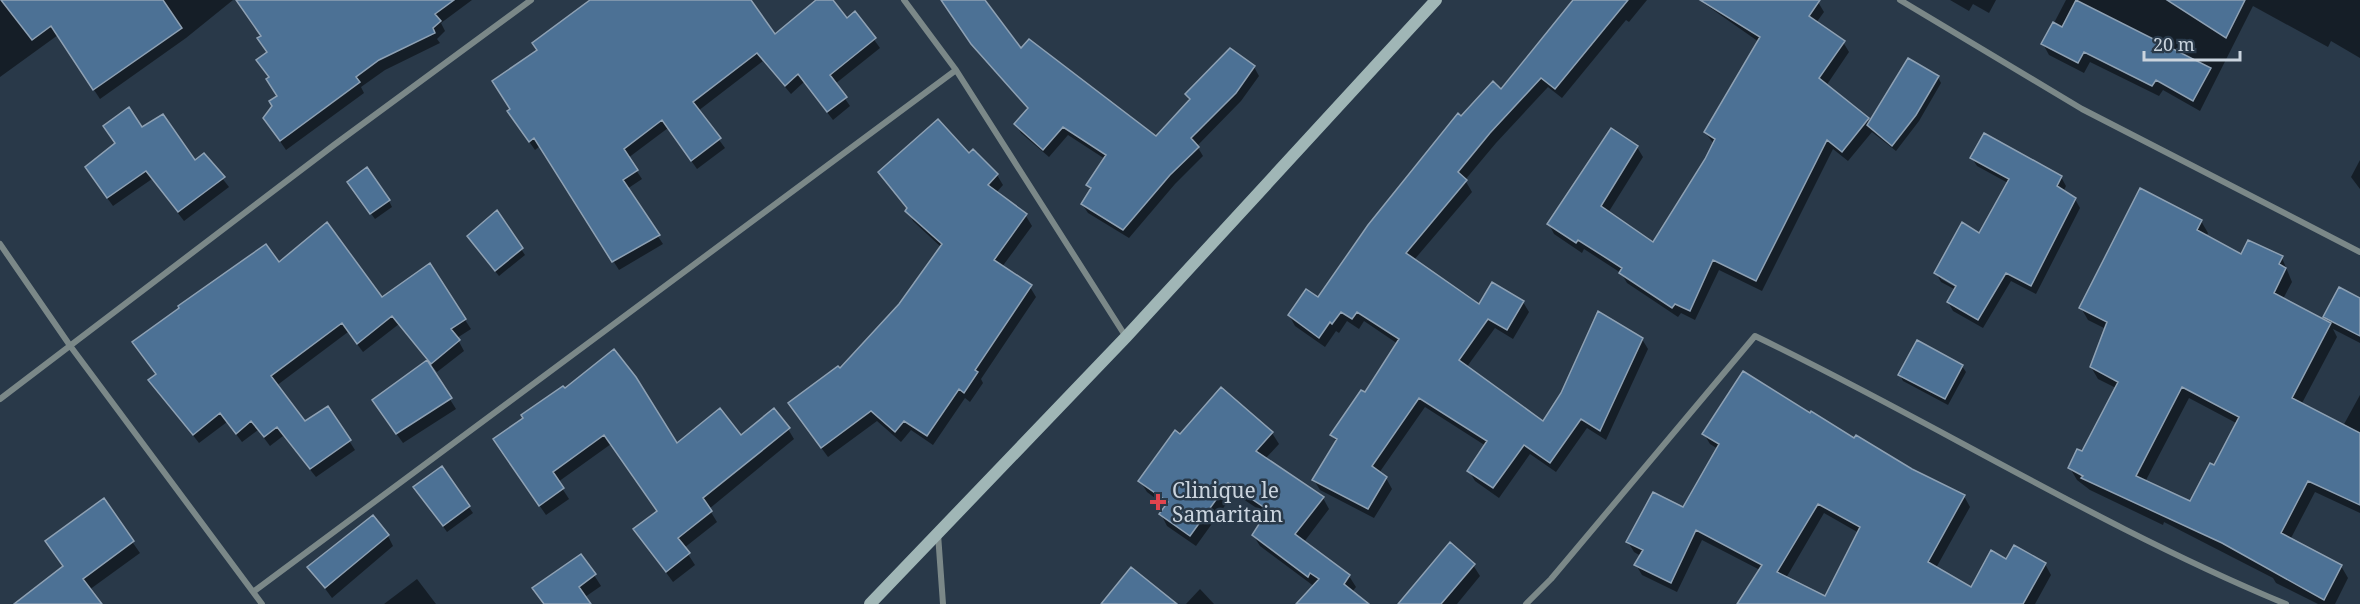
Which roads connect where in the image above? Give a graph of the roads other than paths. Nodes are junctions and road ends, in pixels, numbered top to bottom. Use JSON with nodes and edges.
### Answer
{"nodes":[{"id":1,"x":531,"y":0,"type":"edge"},
{"id":2,"x":904,"y":0,"type":"edge"},
{"id":3,"x":1436,"y":0,"type":"edge"},
{"id":4,"x":1900,"y":0,"type":"edge"},
{"id":5,"x":956,"y":70,"type":"junction"},
{"id":6,"x":0,"y":244,"type":"edge"},
{"id":7,"x":2360,"y":252,"type":"edge"},
{"id":8,"x":1126,"y":337,"type":"junction"},
{"id":9,"x":71,"y":347,"type":"junction"},
{"id":10,"x":0,"y":399,"type":"edge"},
{"id":11,"x":938,"y":533,"type":"junction"},
{"id":12,"x":253,"y":592,"type":"junction"},
{"id":13,"x":262,"y":604,"type":"edge"},
{"id":14,"x":870,"y":604,"type":"edge"},
{"id":15,"x":943,"y":604,"type":"edge"},
{"id":16,"x":1526,"y":604,"type":"edge"},
{"id":17,"x":2286,"y":604,"type":"edge"}],
"edges":[{"from":1,"to":9,"type":"street"},
{"from":2,"to":5,"type":"street"},
{"from":3,"to":8,"type":"street"},
{"from":4,"to":7,"type":"street"},
{"from":5,"to":8,"type":"street"},
{"from":5,"to":12,"type":"street"},
{"from":6,"to":9,"type":"street"},
{"from":8,"to":11,"type":"street"},
{"from":9,"to":10,"type":"street"},
{"from":9,"to":12,"type":"street"},
{"from":11,"to":14,"type":"street"},
{"from":11,"to":15,"type":"street"},
{"from":12,"to":13,"type":"street"},
{"from":16,"to":17,"type":"street"}]}
